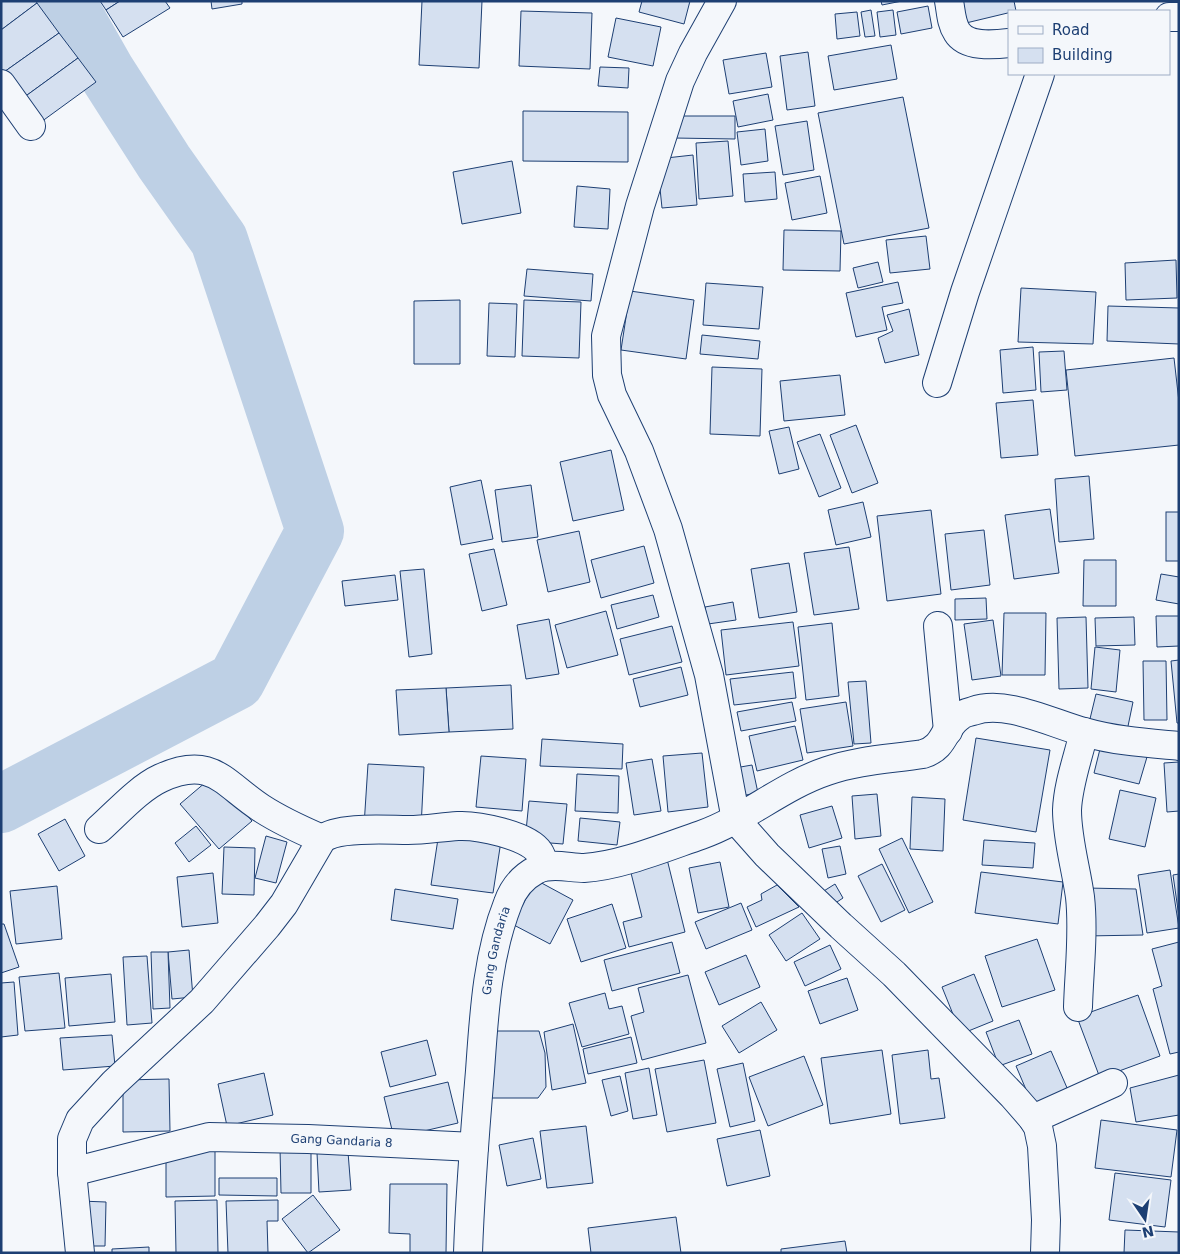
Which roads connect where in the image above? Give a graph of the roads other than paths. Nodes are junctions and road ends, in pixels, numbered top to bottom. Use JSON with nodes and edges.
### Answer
{"nodes":[{"id":1,"x":722,"y":1,"type":"edge"},
{"id":2,"x":949,"y":1,"type":"edge"},
{"id":3,"x":1008,"y":43,"type":"edge"},
{"id":4,"x":1040,"y":75,"type":"edge"},
{"id":5,"x":1,"y":84,"type":"edge"},
{"id":6,"x":31,"y":126,"type":"dead end"},
{"id":7,"x":937,"y":383,"type":"dead end"},
{"id":8,"x":938,"y":626,"type":"dead end"},
{"id":9,"x":948,"y":731,"type":"junction"},
{"id":10,"x":1084,"y":732,"type":"junction"},
{"id":11,"x":1179,"y":746,"type":"edge"},
{"id":12,"x":736,"y":820,"type":"junction"},
{"id":13,"x":99,"y":829,"type":"dead end"},
{"id":14,"x":329,"y":836,"type":"junction"},
{"id":15,"x":544,"y":866,"type":"junction"},
{"id":16,"x":1078,"y":1007,"type":"dead end"},
{"id":17,"x":1112,"y":1083,"type":"dead end"},
{"id":18,"x":1033,"y":1119,"type":"junction"},
{"id":19,"x":474,"y":1146,"type":"junction"},
{"id":20,"x":72,"y":1172,"type":"junction"},
{"id":21,"x":80,"y":1253,"type":"edge"},
{"id":22,"x":468,"y":1253,"type":"edge"},
{"id":23,"x":1045,"y":1253,"type":"edge"}],
"edges":[{"from":1,"to":12,"type":"street"},
{"from":2,"to":3,"type":"street"},
{"from":4,"to":7,"type":"street"},
{"from":5,"to":6,"type":"street"},
{"from":8,"to":9,"type":"street"},
{"from":9,"to":10,"type":"street"},
{"from":9,"to":12,"type":"street"},
{"from":10,"to":11,"type":"street"},
{"from":10,"to":16,"type":"street"},
{"from":12,"to":15,"type":"street"},
{"from":12,"to":18,"type":"street"},
{"from":13,"to":14,"type":"street"},
{"from":14,"to":15,"type":"street"},
{"from":14,"to":20,"type":"street"},
{"from":15,"to":19,"type":"street","name":"Gang Gandaria"},
{"from":17,"to":18,"type":"street"},
{"from":18,"to":23,"type":"street"},
{"from":19,"to":20,"type":"street","name":"Gang Gandaria 8"},
{"from":19,"to":22,"type":"street","name":"Gang Gandaria"},
{"from":20,"to":21,"type":"street"}]}
